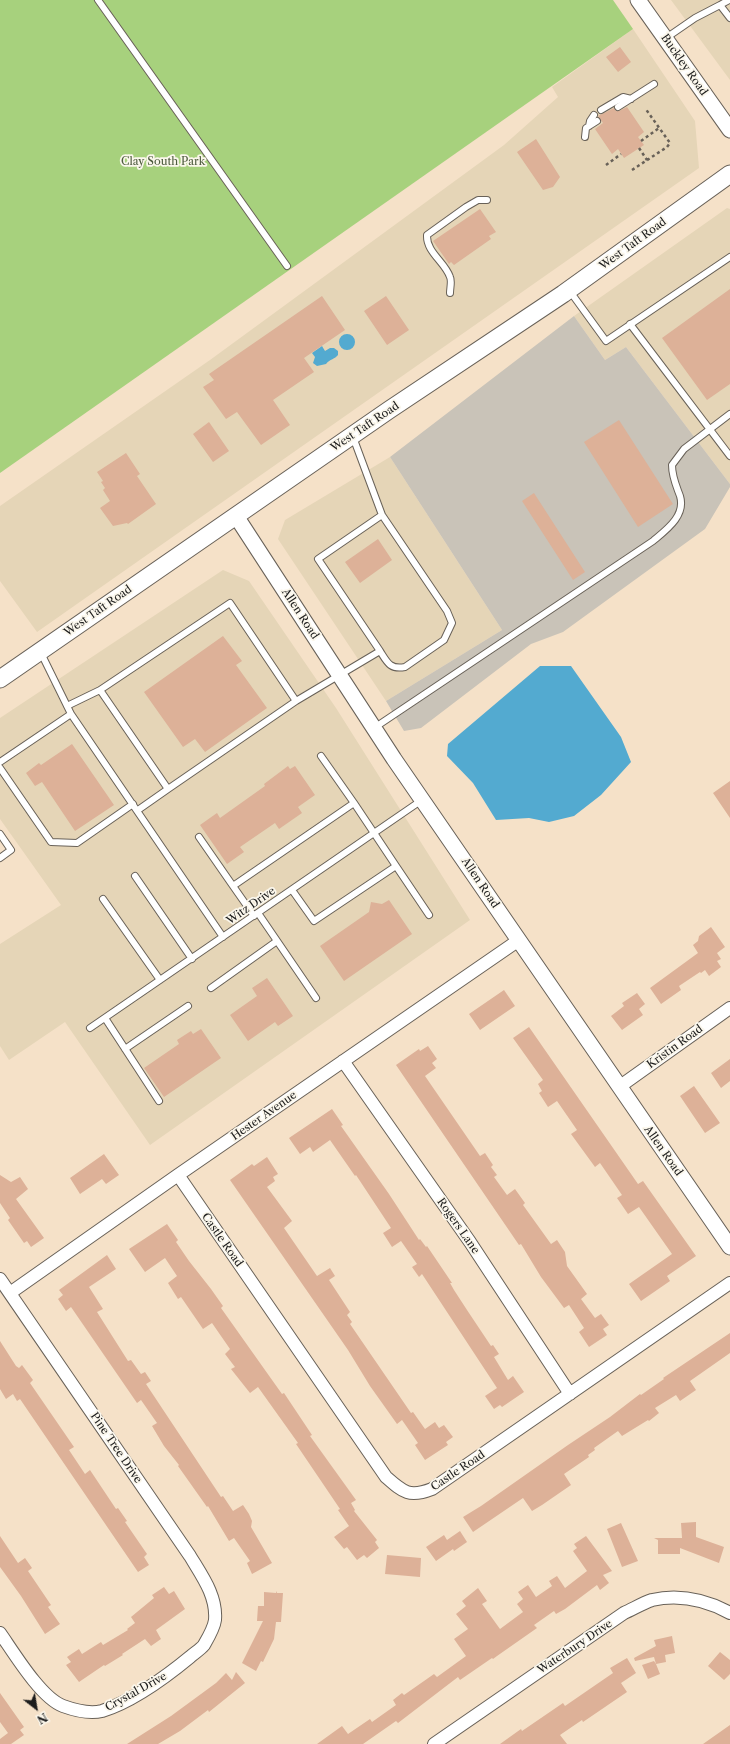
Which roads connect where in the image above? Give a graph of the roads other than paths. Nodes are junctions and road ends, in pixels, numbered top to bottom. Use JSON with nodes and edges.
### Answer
{"nodes":[{"id":1,"x":98,"y":0,"type":"edge"},
{"id":2,"x":638,"y":0,"type":"edge"},
{"id":3,"x":729,"y":0,"type":"edge"},
{"id":4,"x":720,"y":4,"type":"junction"},
{"id":5,"x":730,"y":18,"type":"edge"},
{"id":6,"x":665,"y":38,"type":"junction"},
{"id":7,"x":654,"y":84,"type":"dead end"},
{"id":8,"x":631,"y":99,"type":"junction"},
{"id":9,"x":618,"y":107,"type":"dead end"},
{"id":10,"x":601,"y":110,"type":"dead end"},
{"id":11,"x":595,"y":118,"type":"dead end"},
{"id":12,"x":730,"y":130,"type":"edge"},
{"id":13,"x":585,"y":137,"type":"dead end"},
{"id":14,"x":730,"y":174,"type":"edge"},
{"id":15,"x":487,"y":200,"type":"dead end"},
{"id":16,"x":730,"y":257,"type":"edge"},
{"id":17,"x":287,"y":266,"type":"dead end"},
{"id":18,"x":569,"y":290,"type":"junction"},
{"id":19,"x":450,"y":293,"type":"dead end"},
{"id":20,"x":630,"y":324,"type":"junction"},
{"id":21,"x":730,"y":414,"type":"edge"},
{"id":22,"x":709,"y":428,"type":"junction"},
{"id":23,"x":352,"y":435,"type":"junction"},
{"id":24,"x":730,"y":456,"type":"edge"},
{"id":25,"x":382,"y":515,"type":"junction"},
{"id":26,"x":236,"y":516,"type":"junction"},
{"id":27,"x":40,"y":651,"type":"junction"},
{"id":28,"x":380,"y":651,"type":"junction"},
{"id":29,"x":340,"y":675,"type":"junction"},
{"id":30,"x":0,"y":679,"type":"edge"},
{"id":31,"x":100,"y":690,"type":"junction"},
{"id":32,"x":296,"y":701,"type":"junction"},
{"id":33,"x":67,"y":706,"type":"junction"},
{"id":34,"x":71,"y":714,"type":"junction"},
{"id":35,"x":374,"y":728,"type":"junction"},
{"id":36,"x":321,"y":756,"type":"dead end"},
{"id":37,"x":0,"y":762,"type":"edge"},
{"id":38,"x":0,"y":768,"type":"edge"},
{"id":39,"x":168,"y":789,"type":"junction"},
{"id":40,"x":422,"y":800,"type":"junction"},
{"id":41,"x":354,"y":803,"type":"junction"},
{"id":42,"x":133,"y":804,"type":"junction"},
{"id":43,"x":138,"y":810,"type":"junction"},
{"id":44,"x":374,"y":833,"type":"junction"},
{"id":45,"x":0,"y":834,"type":"edge"},
{"id":46,"x":199,"y":837,"type":"dead end"},
{"id":47,"x":0,"y":858,"type":"edge"},
{"id":48,"x":396,"y":866,"type":"junction"},
{"id":49,"x":135,"y":876,"type":"dead end"},
{"id":50,"x":233,"y":886,"type":"junction"},
{"id":51,"x":292,"y":890,"type":"junction"},
{"id":52,"x":103,"y":899,"type":"dead end"},
{"id":53,"x":256,"y":914,"type":"junction"},
{"id":54,"x":429,"y":915,"type":"dead end"},
{"id":55,"x":223,"y":937,"type":"junction"},
{"id":56,"x":519,"y":940,"type":"junction"},
{"id":57,"x":278,"y":941,"type":"junction"},
{"id":58,"x":192,"y":959,"type":"junction"},
{"id":59,"x":160,"y":980,"type":"junction"},
{"id":60,"x":211,"y":988,"type":"dead end"},
{"id":61,"x":316,"y":998,"type":"dead end"},
{"id":62,"x":188,"y":1006,"type":"dead end"},
{"id":63,"x":730,"y":1008,"type":"edge"},
{"id":64,"x":105,"y":1018,"type":"junction"},
{"id":65,"x":90,"y":1028,"type":"dead end"},
{"id":66,"x":125,"y":1049,"type":"junction"},
{"id":67,"x":343,"y":1061,"type":"junction"},
{"id":68,"x":619,"y":1087,"type":"junction"},
{"id":69,"x":159,"y":1101,"type":"dead end"},
{"id":70,"x":178,"y":1175,"type":"junction"},
{"id":71,"x":730,"y":1247,"type":"edge"},
{"id":72,"x":0,"y":1279,"type":"edge"},
{"id":73,"x":730,"y":1283,"type":"edge"},
{"id":74,"x":10,"y":1293,"type":"junction"},
{"id":75,"x":570,"y":1394,"type":"junction"},
{"id":76,"x":730,"y":1613,"type":"edge"},
{"id":77,"x":213,"y":1625,"type":"joint"},
{"id":78,"x":0,"y":1633,"type":"edge"},
{"id":79,"x":434,"y":1744,"type":"edge"}],
"edges":[{"from":1,"to":17,"type":"lane"},
{"from":2,"to":6,"type":"street","name":"Buckley Road"},
{"from":3,"to":4,"type":"lane"},
{"from":4,"to":5,"type":"lane"},
{"from":4,"to":6,"type":"lane"},
{"from":6,"to":12,"type":"street","name":"Buckley Road"},
{"from":7,"to":8,"type":"lane"},
{"from":8,"to":9,"type":"lane"},
{"from":8,"to":10,"type":"lane"},
{"from":11,"to":13,"type":"lane"},
{"from":14,"to":18,"type":"main road","name":"West Taft Road"},
{"from":15,"to":19,"type":"lane"},
{"from":16,"to":20,"type":"lane"},
{"from":18,"to":20,"type":"lane"},
{"from":18,"to":23,"type":"main road","name":"West Taft Road"},
{"from":20,"to":22,"type":"lane"},
{"from":21,"to":22,"type":"lane"},
{"from":22,"to":24,"type":"lane"},
{"from":22,"to":35,"type":"lane"},
{"from":23,"to":25,"type":"lane"},
{"from":23,"to":26,"type":"main road","name":"West Taft Road"},
{"from":25,"to":28,"type":"lane"},
{"from":25,"to":28,"type":"lane"},
{"from":26,"to":27,"type":"main road","name":"West Taft Road"},
{"from":26,"to":29,"type":"street","name":"Allen Road"},
{"from":27,"to":30,"type":"main road","name":"West Taft Road"},
{"from":27,"to":33,"type":"lane"},
{"from":28,"to":29,"type":"lane"},
{"from":29,"to":32,"type":"lane"},
{"from":29,"to":35,"type":"street","name":"Allen Road"},
{"from":31,"to":32,"type":"lane"},
{"from":31,"to":33,"type":"lane"},
{"from":31,"to":39,"type":"lane"},
{"from":32,"to":39,"type":"lane"},
{"from":33,"to":34,"type":"lane"},
{"from":34,"to":37,"type":"lane"},
{"from":34,"to":42,"type":"lane"},
{"from":35,"to":40,"type":"street","name":"Allen Road"},
{"from":36,"to":41,"type":"lane"},
{"from":38,"to":42,"type":"lane"},
{"from":39,"to":43,"type":"lane"},
{"from":40,"to":44,"type":"lane","name":"Witz Drive"},
{"from":40,"to":56,"type":"street","name":"Allen Road"},
{"from":41,"to":44,"type":"lane"},
{"from":41,"to":50,"type":"lane"},
{"from":42,"to":43,"type":"lane"},
{"from":43,"to":55,"type":"lane"},
{"from":44,"to":48,"type":"lane"},
{"from":44,"to":51,"type":"lane","name":"Witz Drive"},
{"from":45,"to":47,"type":"lane"},
{"from":46,"to":50,"type":"lane"},
{"from":48,"to":51,"type":"lane"},
{"from":48,"to":54,"type":"lane"},
{"from":49,"to":58,"type":"lane"},
{"from":50,"to":53,"type":"lane"},
{"from":51,"to":53,"type":"lane","name":"Witz Drive"},
{"from":52,"to":59,"type":"lane"},
{"from":53,"to":55,"type":"lane","name":"Witz Drive"},
{"from":53,"to":57,"type":"lane"},
{"from":55,"to":58,"type":"lane","name":"Witz Drive"},
{"from":56,"to":67,"type":"street","name":"Hester Avenue"},
{"from":56,"to":68,"type":"street","name":"Allen Road"},
{"from":57,"to":60,"type":"lane"},
{"from":57,"to":61,"type":"lane"},
{"from":58,"to":59,"type":"lane","name":"Witz Drive"},
{"from":59,"to":64,"type":"lane","name":"Witz Drive"},
{"from":62,"to":66,"type":"lane"},
{"from":63,"to":68,"type":"street","name":"Kristin Road"},
{"from":64,"to":65,"type":"lane","name":"Witz Drive"},
{"from":64,"to":66,"type":"lane"},
{"from":66,"to":69,"type":"lane"},
{"from":67,"to":70,"type":"street","name":"Hester Avenue"},
{"from":67,"to":75,"type":"street","name":"Rogers Lane"},
{"from":68,"to":71,"type":"street","name":"Allen Road"},
{"from":70,"to":74,"type":"street","name":"Hester Avenue"},
{"from":70,"to":75,"type":"street","name":"Castle Road"},
{"from":72,"to":74,"type":"street","name":"Pine Tree Drive"},
{"from":73,"to":75,"type":"street","name":"Castle Road"},
{"from":74,"to":77,"type":"street","name":"Pine Tree Drive"},
{"from":76,"to":79,"type":"street","name":"Waterbury Drive"},
{"from":77,"to":78,"type":"street","name":"Crystal Drive"}]}
